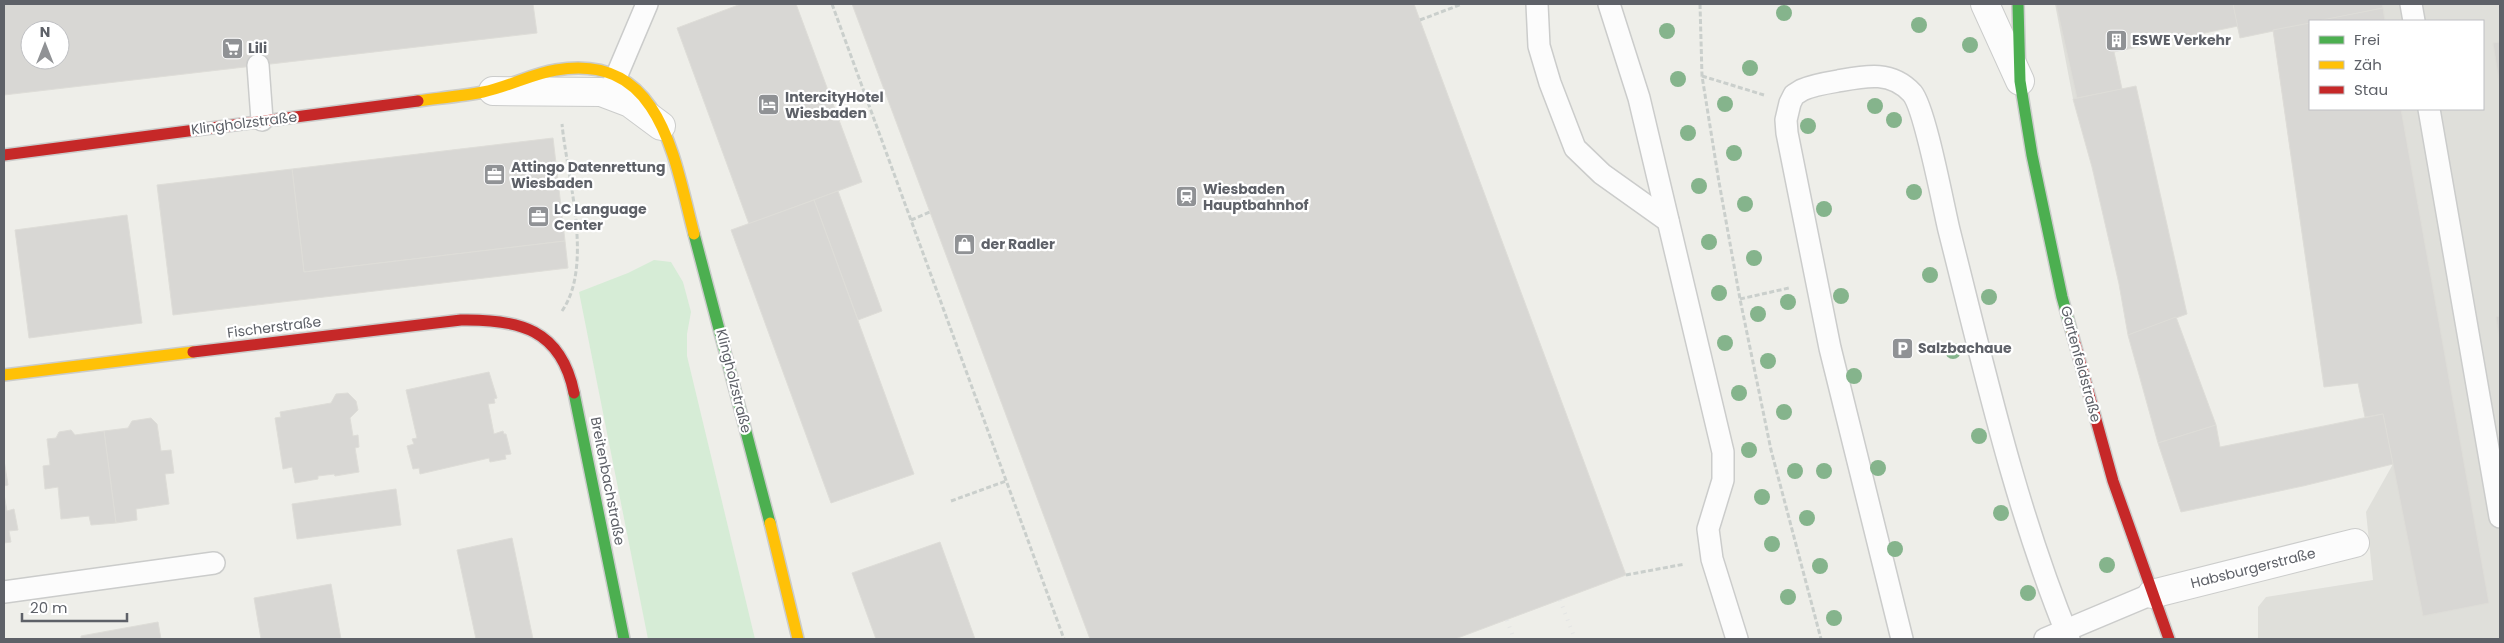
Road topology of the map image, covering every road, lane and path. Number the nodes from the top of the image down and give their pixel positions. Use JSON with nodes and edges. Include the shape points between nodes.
{"nodes":[{"id":1,"x":647,"y":4,"type":"edge"},
{"id":2,"x":832,"y":4,"type":"edge"},
{"id":3,"x":1462,"y":4,"type":"edge"},
{"id":4,"x":1537,"y":4,"type":"edge"},
{"id":5,"x":1609,"y":4,"type":"edge"},
{"id":6,"x":1700,"y":4,"type":"edge"},
{"id":7,"x":1985,"y":4,"type":"edge"},
{"id":8,"x":2018,"y":4,"type":"edge"},
{"id":9,"x":2411,"y":4,"type":"edge"},
{"id":10,"x":1420,"y":20,"type":"dead end"},
{"id":11,"x":2414,"y":20,"type":"edge"},
{"id":12,"x":258,"y":65,"type":"dead end"},
{"id":13,"x":1702,"y":76,"type":"junction"},
{"id":14,"x":2020,"y":81,"type":"junction"},
{"id":15,"x":613,"y":84,"type":"junction"},
{"id":16,"x":484,"y":92,"type":"joint"},
{"id":17,"x":1790,"y":103,"type":"junction"},
{"id":18,"x":2429,"y":110,"type":"edge"},
{"id":19,"x":262,"y":120,"type":"junction"},
{"id":20,"x":562,"y":122,"type":"dead end"},
{"id":21,"x":661,"y":126,"type":"joint"},
{"id":22,"x":4,"y":155,"type":"edge"},
{"id":23,"x":930,"y":212,"type":"dead end"},
{"id":24,"x":911,"y":220,"type":"junction"},
{"id":25,"x":1668,"y":221,"type":"junction"},
{"id":26,"x":1818,"y":282,"type":"junction"},
{"id":27,"x":1740,"y":299,"type":"junction"},
{"id":28,"x":545,"y":336,"type":"junction"},
{"id":29,"x":4,"y":375,"type":"edge"},
{"id":30,"x":1006,"y":481,"type":"junction"},
{"id":31,"x":951,"y":501,"type":"dead end"},
{"id":32,"x":2500,"y":517,"type":"edge"},
{"id":33,"x":2355,"y":543,"type":"dead end"},
{"id":34,"x":1712,"y":559,"type":"junction"},
{"id":35,"x":214,"y":563,"type":"dead end"},
{"id":36,"x":1626,"y":575,"type":"dead end"},
{"id":37,"x":4,"y":592,"type":"edge"},
{"id":38,"x":2152,"y":594,"type":"junction"},
{"id":39,"x":2067,"y":635,"type":"edge"},
{"id":40,"x":624,"y":639,"type":"edge"},
{"id":41,"x":798,"y":639,"type":"edge"},
{"id":42,"x":1064,"y":639,"type":"edge"},
{"id":43,"x":1738,"y":639,"type":"edge"},
{"id":44,"x":1821,"y":639,"type":"edge"},
{"id":45,"x":1902,"y":639,"type":"edge"},
{"id":46,"x":2045,"y":639,"type":"edge"},
{"id":47,"x":2169,"y":639,"type":"edge"}],
"edges":[{"from":1,"to":15,"type":"lane"},
{"from":2,"to":24,"type":"path"},
{"from":3,"to":10,"type":"path"},
{"from":4,"to":25,"type":"lane","via":[[1539,46],[1575,148],[1602,174]]},
{"from":5,"to":25,"type":"lane","via":[[1639,98]]},
{"from":6,"to":13,"type":"path"},
{"from":7,"to":14,"type":"street","name":"Gartenfeldstraße"},
{"from":8,"to":14,"type":"street","name":"Gartenfeldstraße"},
{"from":9,"to":11,"type":"lane"},
{"from":12,"to":19,"type":"lane"},
{"from":13,"to":17,"type":"path"},
{"from":13,"to":27,"type":"path"},
{"from":14,"to":38,"type":"street","name":"Gartenfeldstraße","via":[[2062,297],[2113,481]]},
{"from":15,"to":16,"type":"street","name":"Klingholzstraße","via":[[582,90]]},
{"from":15,"to":21,"type":"street","name":"Klingholzstraße","via":[[630,103]]},
{"from":16,"to":19,"type":"street","name":"Klingholzstraße"},
{"from":17,"to":26,"type":"lane","via":[[1787,133]]},
{"from":17,"to":39,"type":"lane","via":[[1794,95],[1811,86],[1872,75],[1898,82],[1920,103],[2012,473]]},
{"from":18,"to":32,"type":"lane"},
{"from":19,"to":22,"type":"street","name":"Klingholzstraße"},
{"from":20,"to":28,"type":"path","via":[[575,215],[578,268],[568,302]]},
{"from":21,"to":41,"type":"street","name":"Klingholzstraße","via":[[720,321]]},
{"from":23,"to":24,"type":"path"},
{"from":24,"to":30,"type":"path"},
{"from":25,"to":34,"type":"lane","via":[[1723,452],[1723,480],[1708,529]]},
{"from":26,"to":27,"type":"path"},
{"from":26,"to":45,"type":"lane","via":[[1849,431]]},
{"from":27,"to":44,"type":"path","via":[[1771,450]]},
{"from":28,"to":29,"type":"street","name":"Fischerstraße","via":[[531,327],[503,320],[461,320]]},
{"from":28,"to":40,"type":"street","name":"Breitenbachstraße","via":[[562,356],[576,393]]},
{"from":30,"to":31,"type":"path"},
{"from":30,"to":42,"type":"path"},
{"from":33,"to":38,"type":"street","name":"Habsburgerstraße"},
{"from":34,"to":36,"type":"path"},
{"from":34,"to":43,"type":"lane"},
{"from":35,"to":37,"type":"lane"},
{"from":38,"to":39,"type":"lane"},
{"from":38,"to":47,"type":"street","name":"Gartenfeldstraße"},
{"from":39,"to":46,"type":"lane"}]}
